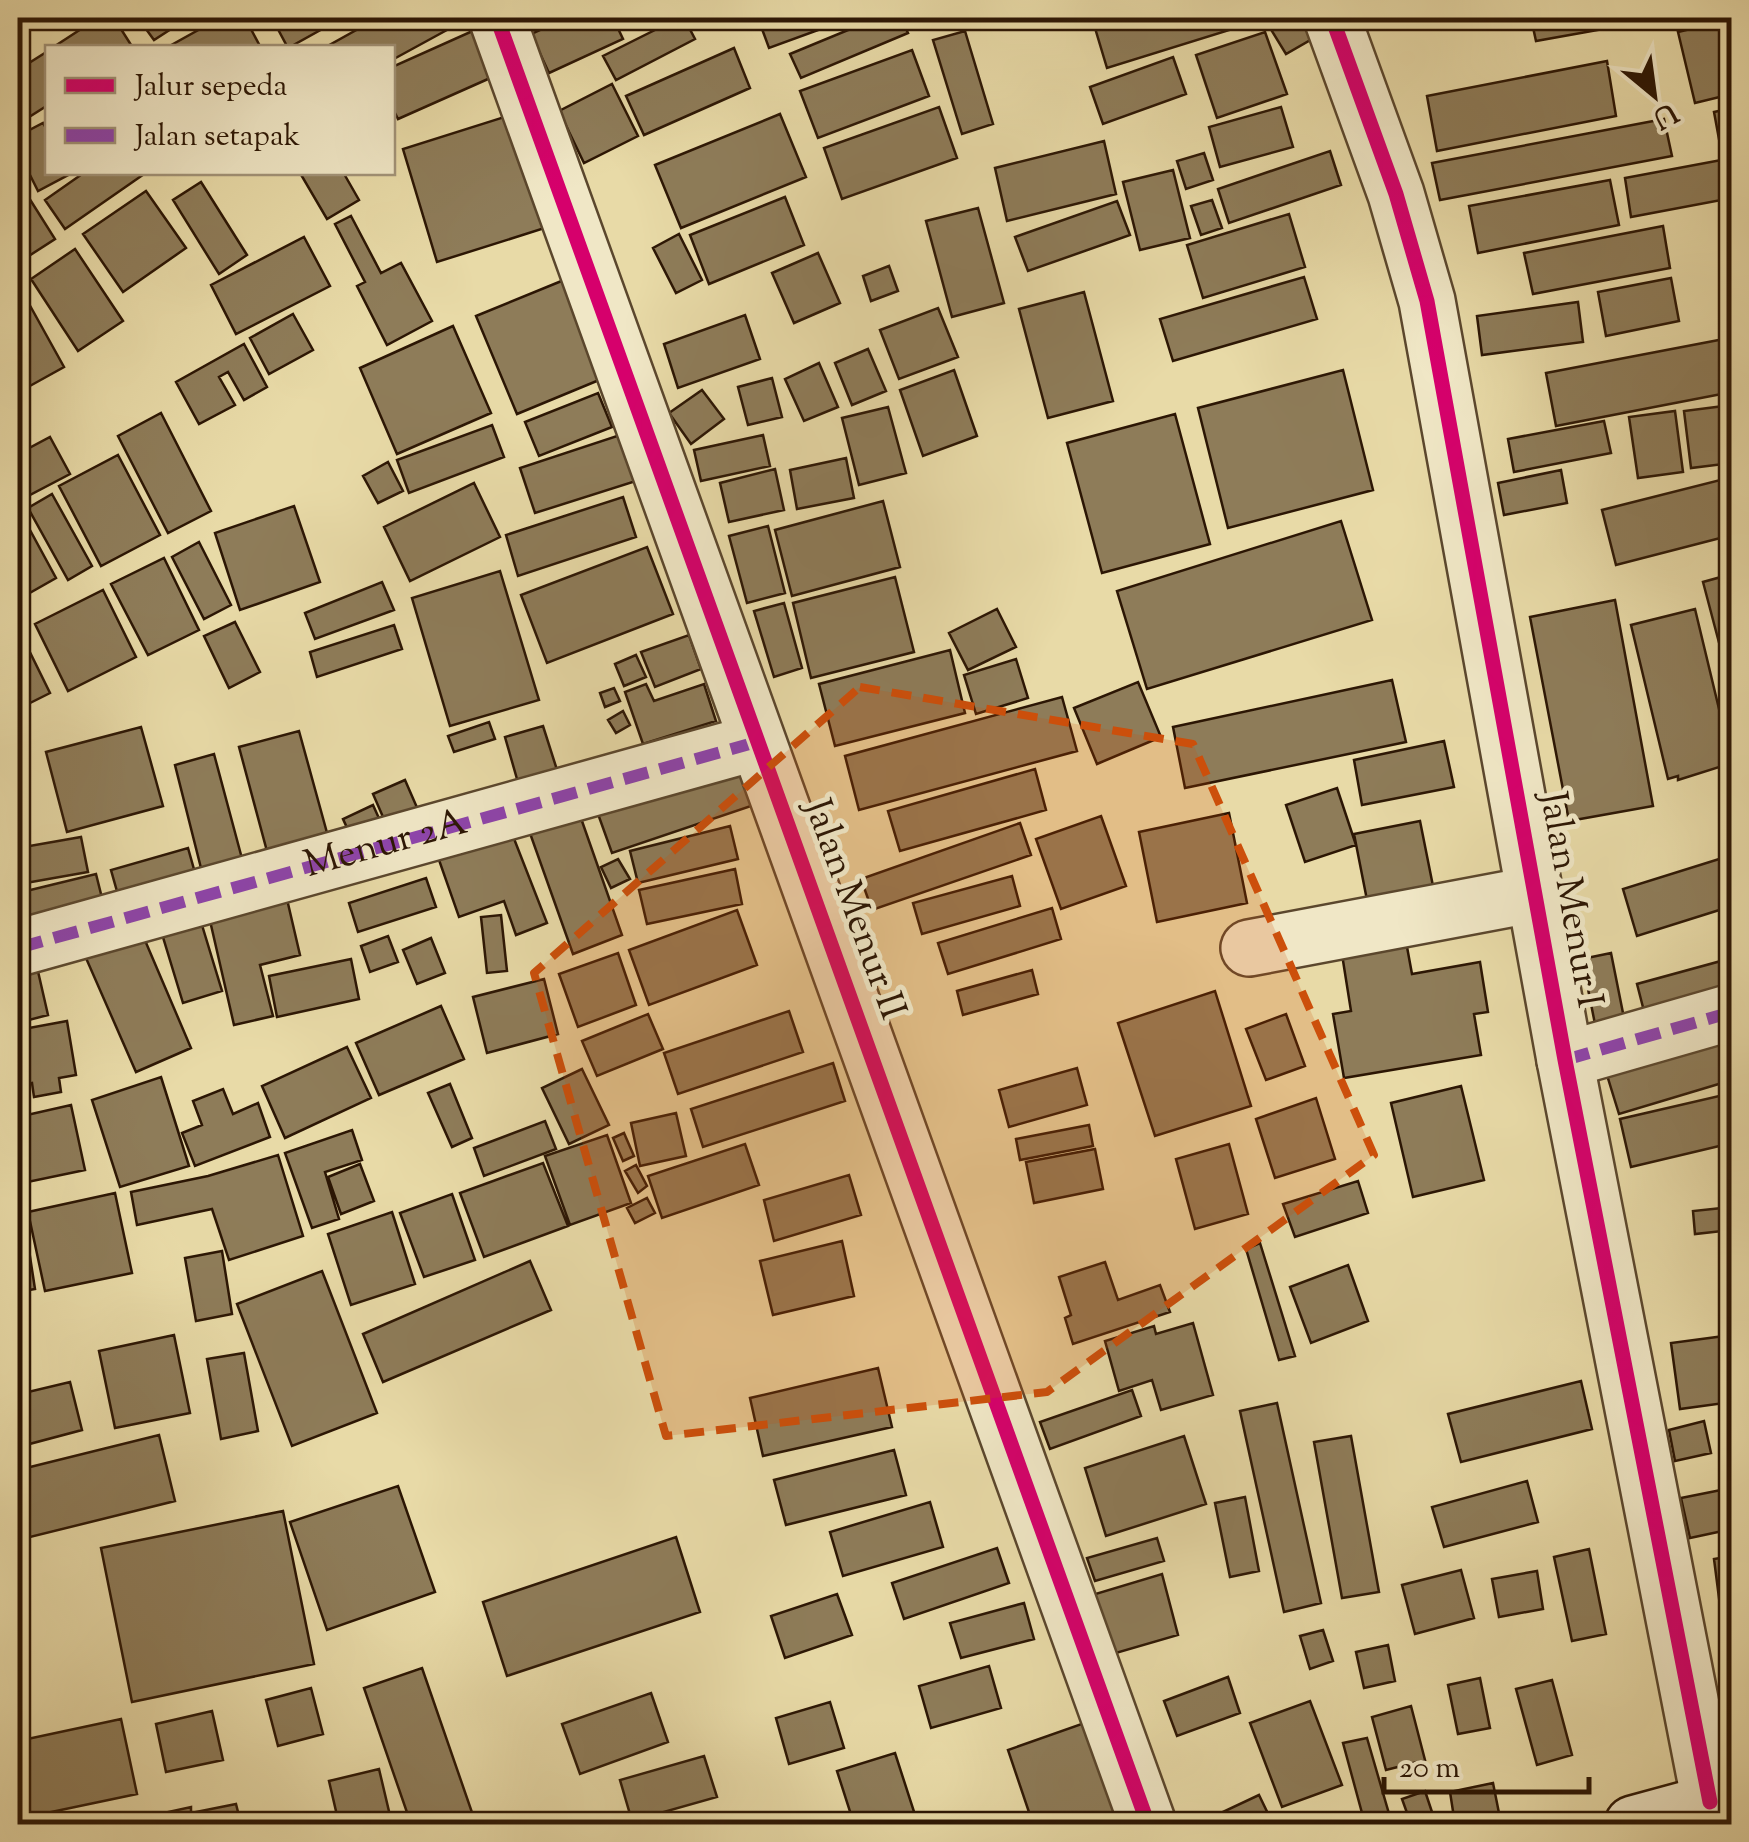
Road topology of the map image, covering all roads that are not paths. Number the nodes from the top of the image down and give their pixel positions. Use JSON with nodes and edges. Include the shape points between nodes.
{"nodes":[{"id":1,"x":497,"y":18,"type":"edge"},
{"id":2,"x":1332,"y":18,"type":"edge"},
{"id":3,"x":757,"y":742,"type":"junction"},
{"id":4,"x":1535,"y":894,"type":"junction"},
{"id":5,"x":18,"y":948,"type":"edge"},
{"id":6,"x":1249,"y":948,"type":"dead end"},
{"id":7,"x":1732,"y":1012,"type":"edge"},
{"id":8,"x":1565,"y":1060,"type":"junction"},
{"id":9,"x":1721,"y":1799,"type":"edge"},
{"id":10,"x":1148,"y":1824,"type":"edge"},
{"id":11,"x":1633,"y":1824,"type":"edge"}],
"edges":[{"from":1,"to":3,"type":"street","name":"Jalan Menur II"},
{"from":2,"to":4,"type":"street","name":"Jalan Menur I","via":[[1427,300]]},
{"from":3,"to":5,"type":"street","name":"Menur 2A"},
{"from":3,"to":10,"type":"street","name":"Jalan Menur II"},
{"from":4,"to":6,"type":"street"},
{"from":4,"to":8,"type":"street","name":"Jalan Menur I"},
{"from":7,"to":8,"type":"street"},
{"from":8,"to":9,"type":"street","name":"Jalan Menur I"},
{"from":9,"to":11,"type":"street"}]}
